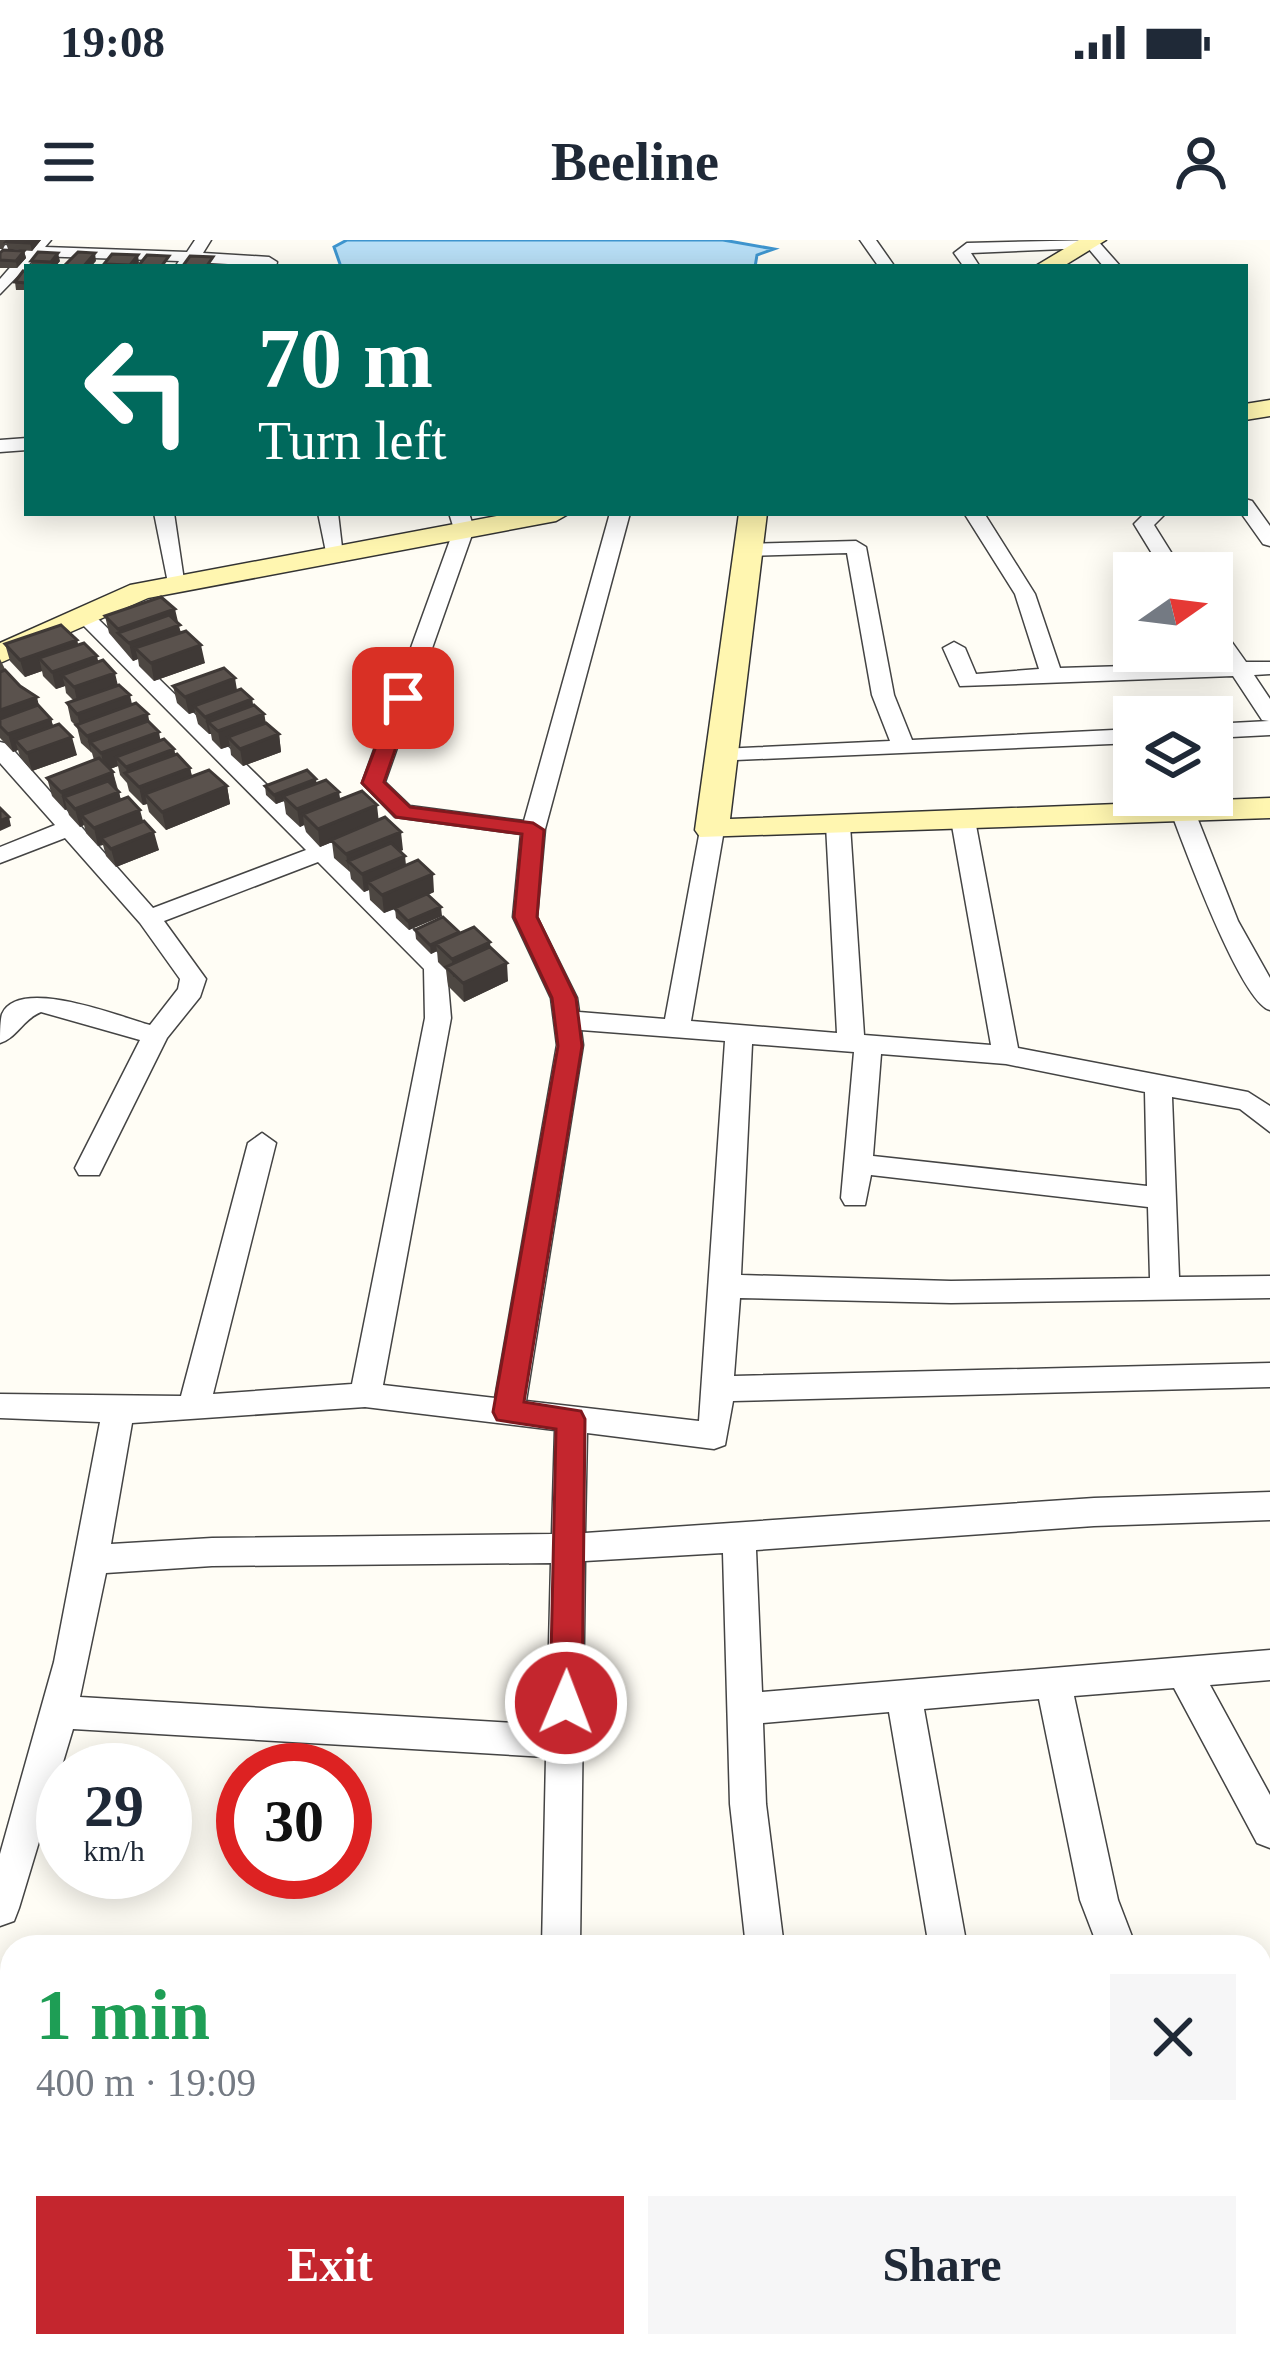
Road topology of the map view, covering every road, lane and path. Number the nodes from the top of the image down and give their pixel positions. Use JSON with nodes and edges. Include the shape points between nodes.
{"nodes":[{"id":1,"x":203,"y":240,"type":"edge"},
{"id":2,"x":1089,"y":242,"type":"edge"},
{"id":3,"x":39,"y":246,"type":"edge"},
{"id":4,"x":0,"y":250,"type":"edge"},
{"id":5,"x":107,"y":254,"type":"edge"},
{"id":6,"x":271,"y":260,"type":"edge"},
{"id":7,"x":188,"y":262,"type":"edge"},
{"id":8,"x":970,"y":264,"type":"edge"},
{"id":9,"x":1050,"y":264,"type":"edge"},
{"id":10,"x":1110,"y":264,"type":"edge"},
{"id":11,"x":0,"y":289,"type":"edge"},
{"id":12,"x":1248,"y":509,"type":"edge"},
{"id":13,"x":165,"y":516,"type":"edge"},
{"id":14,"x":329,"y":516,"type":"edge"},
{"id":15,"x":520,"y":516,"type":"edge"},
{"id":16,"x":619,"y":516,"type":"edge"},
{"id":17,"x":753,"y":516,"type":"edge"},
{"id":18,"x":976,"y":516,"type":"edge"},
{"id":19,"x":1153,"y":516,"type":"edge"},
{"id":20,"x":461,"y":521,"type":"edge"},
{"id":21,"x":1270,"y":540,"type":"edge"},
{"id":22,"x":748,"y":550,"type":"junction"},
{"id":23,"x":336,"y":552,"type":"junction"},
{"id":24,"x":1160,"y":552,"type":"edge"},
{"id":25,"x":178,"y":583,"type":"junction"},
{"id":26,"x":84,"y":616,"type":"junction"},
{"id":27,"x":954,"y":648,"type":"dead end"},
{"id":28,"x":0,"y":654,"type":"edge"},
{"id":29,"x":1233,"y":658,"type":"edge"},
{"id":30,"x":1270,"y":668,"type":"edge"},
{"id":31,"x":1241,"y":670,"type":"junction"},
{"id":32,"x":1051,"y":674,"type":"junction"},
{"id":33,"x":1270,"y":715,"type":"edge"},
{"id":34,"x":1270,"y":728,"type":"edge"},
{"id":35,"x":1233,"y":730,"type":"edge"},
{"id":36,"x":1113,"y":737,"type":"edge"},
{"id":37,"x":903,"y":747,"type":"junction"},
{"id":38,"x":0,"y":749,"type":"edge"},
{"id":39,"x":721,"y":756,"type":"junction"},
{"id":40,"x":1270,"y":808,"type":"edge"},
{"id":41,"x":1233,"y":810,"type":"edge"},
{"id":42,"x":403,"y":812,"type":"junction"},
{"id":43,"x":1113,"y":815,"type":"edge"},
{"id":44,"x":1185,"y":816,"type":"edge"},
{"id":45,"x":963,"y":820,"type":"junction"},
{"id":46,"x":838,"y":825,"type":"junction"},
{"id":47,"x":70,"y":827,"type":"junction"},
{"id":48,"x":533,"y":830,"type":"junction"},
{"id":49,"x":712,"y":830,"type":"junction"},
{"id":50,"x":320,"y":854,"type":"junction"},
{"id":51,"x":0,"y":856,"type":"edge"},
{"id":52,"x":149,"y":917,"type":"junction"},
{"id":53,"x":1270,"y":1000,"type":"edge"},
{"id":54,"x":567,"y":1020,"type":"junction"},
{"id":55,"x":676,"y":1029,"type":"junction"},
{"id":56,"x":0,"y":1034,"type":"edge"},
{"id":57,"x":739,"y":1034,"type":"junction"},
{"id":58,"x":156,"y":1035,"type":"junction"},
{"id":59,"x":859,"y":1044,"type":"junction"},
{"id":60,"x":1006,"y":1055,"type":"junction"},
{"id":61,"x":1158,"y":1084,"type":"junction"},
{"id":62,"x":1270,"y":1122,"type":"edge"},
{"id":63,"x":262,"y":1143,"type":"dead end"},
{"id":64,"x":858,"y":1165,"type":"junction"},
{"id":65,"x":89,"y":1168,"type":"dead end"},
{"id":66,"x":855,"y":1198,"type":"dead end"},
{"id":67,"x":1162,"y":1198,"type":"junction"},
{"id":68,"x":725,"y":1286,"type":"junction"},
{"id":69,"x":1270,"y":1287,"type":"edge"},
{"id":70,"x":1166,"y":1289,"type":"junction"},
{"id":71,"x":1270,"y":1376,"type":"edge"},
{"id":72,"x":718,"y":1389,"type":"junction"},
{"id":73,"x":365,"y":1395,"type":"junction"},
{"id":74,"x":0,"y":1406,"type":"edge"},
{"id":75,"x":194,"y":1408,"type":"junction"},
{"id":76,"x":118,"y":1410,"type":"junction"},
{"id":77,"x":508,"y":1412,"type":"junction"},
{"id":78,"x":571,"y":1419,"type":"junction"},
{"id":79,"x":1270,"y":1506,"type":"edge"},
{"id":80,"x":739,"y":1536,"type":"junction"},
{"id":81,"x":568,"y":1548,"type":"junction"},
{"id":82,"x":93,"y":1560,"type":"junction"},
{"id":83,"x":1270,"y":1665,"type":"edge"},
{"id":84,"x":1184,"y":1672,"type":"junction"},
{"id":85,"x":1053,"y":1682,"type":"junction"},
{"id":86,"x":904,"y":1695,"type":"junction"},
{"id":87,"x":745,"y":1709,"type":"junction"},
{"id":88,"x":58,"y":1712,"type":"junction"},
{"id":89,"x":565,"y":1742,"type":"junction"},
{"id":90,"x":1270,"y":1831,"type":"edge"},
{"id":91,"x":0,"y":1908,"type":"edge"},
{"id":92,"x":561,"y":1935,"type":"edge"},
{"id":93,"x":763,"y":1935,"type":"edge"},
{"id":94,"x":946,"y":1935,"type":"edge"},
{"id":95,"x":1112,"y":1935,"type":"edge"}],
"edges":[{"from":1,"to":7,"type":"street"},
{"from":2,"to":8,"type":"street","via":[[968,248],[962,253]]},
{"from":2,"to":9,"type":"street"},
{"from":2,"to":10,"type":"street"},
{"from":3,"to":4,"type":"street"},
{"from":3,"to":5,"type":"street"},
{"from":3,"to":11,"type":"street"},
{"from":5,"to":7,"type":"street"},
{"from":6,"to":7,"type":"street"},
{"from":12,"to":21,"type":"street"},
{"from":13,"to":25,"type":"street"},
{"from":14,"to":23,"type":"street"},
{"from":15,"to":20,"type":"street"},
{"from":16,"to":48,"type":"street"},
{"from":17,"to":22,"type":"street"},
{"from":18,"to":32,"type":"street","via":[[1025,594]]},
{"from":19,"to":24,"type":"street","via":[[1144,524]]},
{"from":20,"to":23,"type":"street"},
{"from":20,"to":42,"type":"street","via":[[373,783]]},
{"from":22,"to":37,"type":"street","via":[[856,547],[883,695]]},
{"from":22,"to":39,"type":"street"},
{"from":23,"to":25,"type":"street"},
{"from":25,"to":26,"type":"street"},
{"from":26,"to":28,"type":"street"},
{"from":26,"to":50,"type":"street"},
{"from":27,"to":32,"type":"street","via":[[968,682]]},
{"from":29,"to":31,"type":"street"},
{"from":30,"to":31,"type":"street"},
{"from":31,"to":32,"type":"street"},
{"from":31,"to":33,"type":"street"},
{"from":34,"to":35,"type":"street"},
{"from":36,"to":37,"type":"street"},
{"from":37,"to":39,"type":"street"},
{"from":38,"to":47,"type":"street"},
{"from":39,"to":49,"type":"street"},
{"from":40,"to":41,"type":"street"},
{"from":42,"to":48,"type":"street"},
{"from":42,"to":50,"type":"street"},
{"from":43,"to":45,"type":"street"},
{"from":44,"to":53,"type":"street","via":[[1226,921]]},
{"from":45,"to":46,"type":"street"},
{"from":45,"to":60,"type":"street"},
{"from":46,"to":49,"type":"street"},
{"from":46,"to":59,"type":"street"},
{"from":47,"to":51,"type":"street"},
{"from":47,"to":52,"type":"street"},
{"from":48,"to":54,"type":"street","via":[[525,917]]},
{"from":49,"to":55,"type":"street"},
{"from":50,"to":52,"type":"street"},
{"from":50,"to":73,"type":"street","via":[[437,967],[438,1018]]},
{"from":52,"to":58,"type":"street","via":[[193,979]]},
{"from":54,"to":55,"type":"street"},
{"from":54,"to":77,"type":"street","via":[[570,1046]]},
{"from":55,"to":57,"type":"street"},
{"from":56,"to":58,"type":"street","via":[[17,1012],[40,1004]]},
{"from":57,"to":59,"type":"street"},
{"from":57,"to":68,"type":"street"},
{"from":58,"to":65,"type":"street"},
{"from":59,"to":60,"type":"street"},
{"from":59,"to":64,"type":"street"},
{"from":60,"to":61,"type":"street"},
{"from":61,"to":62,"type":"street","via":[[1249,1101]]},
{"from":61,"to":67,"type":"street"},
{"from":63,"to":75,"type":"street"},
{"from":64,"to":66,"type":"street"},
{"from":64,"to":67,"type":"street"},
{"from":67,"to":70,"type":"street"},
{"from":68,"to":70,"type":"street"},
{"from":68,"to":72,"type":"street"},
{"from":69,"to":70,"type":"street"},
{"from":71,"to":72,"type":"street"},
{"from":72,"to":78,"type":"street","via":[[714,1436]]},
{"from":73,"to":75,"type":"street"},
{"from":73,"to":77,"type":"street"},
{"from":74,"to":76,"type":"street"},
{"from":75,"to":76,"type":"street"},
{"from":76,"to":82,"type":"street"},
{"from":77,"to":78,"type":"street"},
{"from":78,"to":81,"type":"street"},
{"from":79,"to":80,"type":"street","via":[[1130,1507]]},
{"from":80,"to":81,"type":"street"},
{"from":80,"to":87,"type":"street"},
{"from":81,"to":82,"type":"street","via":[[190,1550]]},
{"from":81,"to":89,"type":"street"},
{"from":82,"to":88,"type":"street"},
{"from":83,"to":84,"type":"street"},
{"from":84,"to":85,"type":"street"},
{"from":84,"to":90,"type":"street"},
{"from":85,"to":86,"type":"street"},
{"from":85,"to":95,"type":"street"},
{"from":86,"to":87,"type":"street"},
{"from":86,"to":94,"type":"street"},
{"from":87,"to":93,"type":"street"},
{"from":88,"to":89,"type":"street"},
{"from":88,"to":91,"type":"street"},
{"from":89,"to":92,"type":"street"}]}
